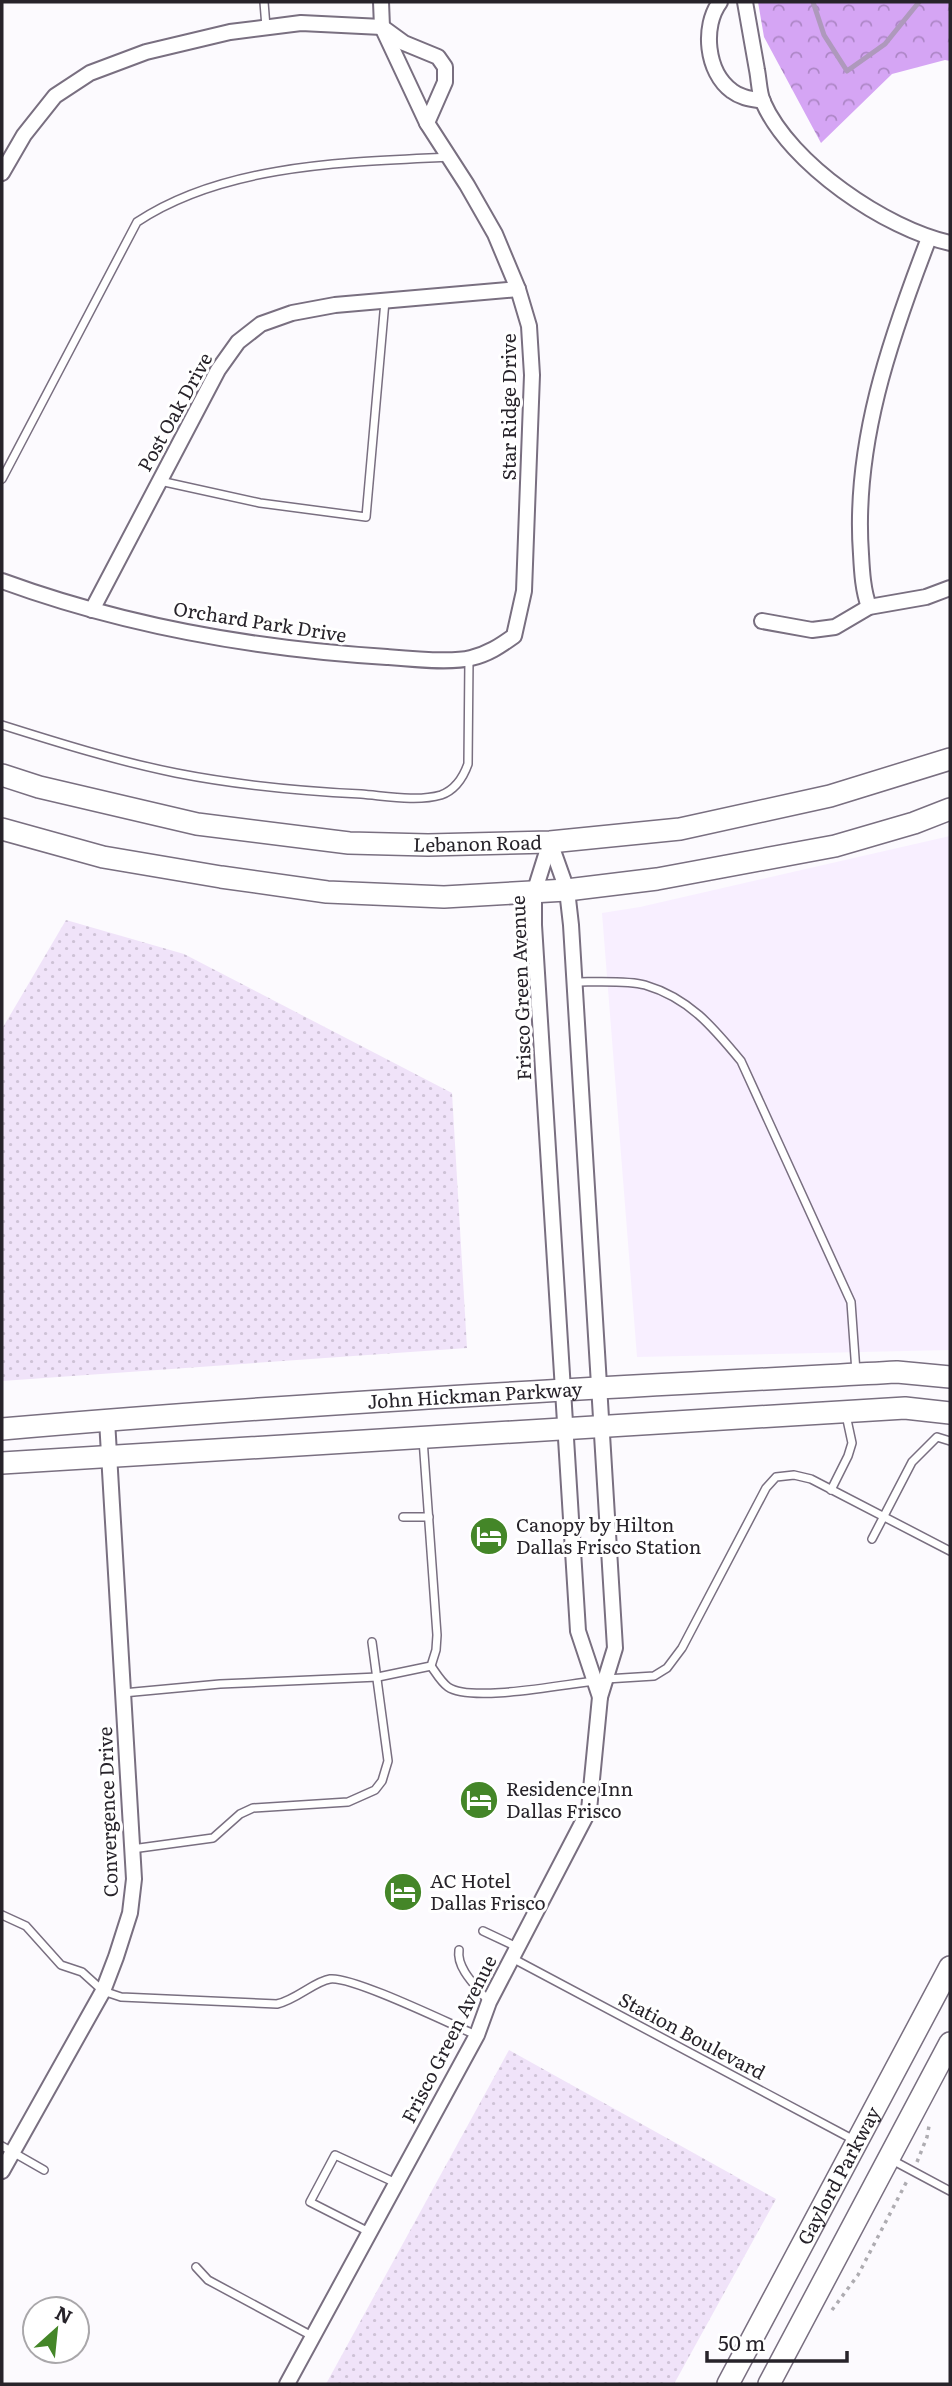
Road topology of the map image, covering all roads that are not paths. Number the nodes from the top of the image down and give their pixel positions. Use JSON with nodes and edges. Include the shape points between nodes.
{"nodes":[{"id":1,"x":264,"y":2,"type":"edge"},
{"id":2,"x":381,"y":2,"type":"edge"},
{"id":3,"x":720,"y":2,"type":"edge"},
{"id":4,"x":745,"y":2,"type":"edge"},
{"id":5,"x":266,"y":27,"type":"junction"},
{"id":6,"x":382,"y":27,"type":"junction"},
{"id":7,"x":763,"y":101,"type":"junction"},
{"id":8,"x":427,"y":123,"type":"junction"},
{"id":9,"x":450,"y":157,"type":"junction"},
{"id":10,"x":2,"y":173,"type":"edge"},
{"id":11,"x":929,"y":239,"type":"junction"},
{"id":12,"x":950,"y":243,"type":"edge"},
{"id":13,"x":518,"y":289,"type":"junction"},
{"id":14,"x":385,"y":301,"type":"junction"},
{"id":15,"x":2,"y":479,"type":"edge"},
{"id":16,"x":159,"y":481,"type":"junction"},
{"id":17,"x":2,"y":581,"type":"edge"},
{"id":18,"x":950,"y":588,"type":"edge"},
{"id":19,"x":869,"y":607,"type":"junction"},
{"id":20,"x":92,"y":610,"type":"junction"},
{"id":21,"x":762,"y":621,"type":"dead end"},
{"id":22,"x":514,"y":636,"type":"joint"},
{"id":23,"x":469,"y":659,"type":"junction"},
{"id":24,"x":2,"y":725,"type":"edge"},
{"id":25,"x":950,"y":759,"type":"edge"},
{"id":26,"x":2,"y":775,"type":"edge"},
{"id":27,"x":950,"y":809,"type":"edge"},
{"id":28,"x":2,"y":829,"type":"edge"},
{"id":29,"x":550,"y":842,"type":"junction"},
{"id":30,"x":567,"y":891,"type":"junction"},
{"id":31,"x":534,"y":892,"type":"junction"},
{"id":32,"x":574,"y":982,"type":"junction"},
{"id":33,"x":856,"y":1375,"type":"junction"},
{"id":34,"x":950,"y":1377,"type":"edge"},
{"id":35,"x":599,"y":1388,"type":"junction"},
{"id":36,"x":563,"y":1390,"type":"junction"},
{"id":37,"x":846,"y":1412,"type":"junction"},
{"id":38,"x":950,"y":1413,"type":"edge"},
{"id":39,"x":107,"y":1420,"type":"junction"},
{"id":40,"x":601,"y":1426,"type":"junction"},
{"id":41,"x":565,"y":1428,"type":"junction"},
{"id":42,"x":2,"y":1429,"type":"edge"},
{"id":43,"x":423,"y":1437,"type":"junction"},
{"id":44,"x":950,"y":1441,"type":"edge"},
{"id":45,"x":109,"y":1456,"type":"junction"},
{"id":46,"x":2,"y":1463,"type":"edge"},
{"id":47,"x":831,"y":1490,"type":"junction"},
{"id":48,"x":883,"y":1516,"type":"junction"},
{"id":49,"x":403,"y":1517,"type":"dead end"},
{"id":50,"x":429,"y":1517,"type":"junction"},
{"id":51,"x":872,"y":1539,"type":"dead end"},
{"id":52,"x":950,"y":1551,"type":"edge"},
{"id":53,"x":372,"y":1642,"type":"dead end"},
{"id":54,"x":430,"y":1666,"type":"junction"},
{"id":55,"x":376,"y":1677,"type":"junction"},
{"id":56,"x":600,"y":1680,"type":"junction"},
{"id":57,"x":123,"y":1693,"type":"junction"},
{"id":58,"x":132,"y":1849,"type":"junction"},
{"id":59,"x":2,"y":1915,"type":"edge"},
{"id":60,"x":483,"y":1931,"type":"dead end"},
{"id":61,"x":459,"y":1950,"type":"dead end"},
{"id":62,"x":515,"y":1953,"type":"junction"},
{"id":63,"x":950,"y":1966,"type":"edge"},
{"id":64,"x":103,"y":1991,"type":"junction"},
{"id":65,"x":489,"y":2002,"type":"junction"},
{"id":66,"x":477,"y":2035,"type":"junction"},
{"id":67,"x":950,"y":2043,"type":"edge"},
{"id":68,"x":857,"y":2142,"type":"junction"},
{"id":69,"x":7,"y":2149,"type":"edge"},
{"id":70,"x":889,"y":2158,"type":"junction"},
{"id":71,"x":44,"y":2169,"type":"dead end"},
{"id":72,"x":2,"y":2171,"type":"edge"},
{"id":73,"x":396,"y":2183,"type":"junction"},
{"id":74,"x":950,"y":2191,"type":"edge"},
{"id":75,"x":369,"y":2232,"type":"junction"},
{"id":76,"x":196,"y":2267,"type":"dead end"},
{"id":77,"x":312,"y":2336,"type":"junction"},
{"id":78,"x":287,"y":2384,"type":"edge"},
{"id":79,"x":728,"y":2384,"type":"edge"},
{"id":80,"x":769,"y":2384,"type":"edge"}],
"edges":[{"from":1,"to":5,"type":"lane"},
{"from":2,"to":6,"type":"street","name":"Star Ridge Drive"},
{"from":3,"to":7,"type":"street","via":[[709,30],[718,75],[740,96]]},
{"from":4,"to":7,"type":"street"},
{"from":5,"to":6,"type":"street","via":[[301,23]]},
{"from":5,"to":10,"type":"street","via":[[146,52],[90,73],[55,96]]},
{"from":6,"to":8,"type":"street","name":"Star Ridge Drive"},
{"from":6,"to":8,"type":"street","via":[[443,61],[445,82]]},
{"from":7,"to":11,"type":"street","via":[[787,140],[835,186]]},
{"from":8,"to":9,"type":"street","name":"Star Ridge Drive"},
{"from":9,"to":13,"type":"street","name":"Star Ridge Drive","via":[[495,234]]},
{"from":9,"to":15,"type":"lane","via":[[322,166],[247,177],[161,206],[137,222]]},
{"from":11,"to":12,"type":"street"},
{"from":11,"to":19,"type":"street","via":[[900,313],[866,453],[859,525]]},
{"from":13,"to":14,"type":"street","name":"Post Oak Drive"},
{"from":13,"to":22,"type":"street","name":"Star Ridge Drive","via":[[529,326],[532,375],[524,591]]},
{"from":14,"to":16,"type":"street","name":"Post Oak Drive","via":[[292,313],[261,324],[238,342],[218,370]]},
{"from":14,"to":16,"type":"lane","via":[[366,517],[260,503]]},
{"from":16,"to":20,"type":"street","name":"Post Oak Drive"},
{"from":17,"to":20,"type":"street","name":"Orchard Park Drive"},
{"from":18,"to":19,"type":"street"},
{"from":19,"to":21,"type":"street","via":[[835,627],[812,630]]},
{"from":20,"to":23,"type":"street","name":"Orchard Park Drive","via":[[275,647],[360,656]]},
{"from":22,"to":23,"type":"street","name":"Orchard Park Drive"},
{"from":23,"to":24,"type":"lane","via":[[468,765],[451,790],[433,797],[314,792],[177,773]]},
{"from":25,"to":29,"type":"street","name":"Lebanon Road","via":[[830,796],[680,830]]},
{"from":26,"to":29,"type":"street","name":"Lebanon Road","via":[[137,811],[276,835],[349,843]]},
{"from":27,"to":30,"type":"street","via":[[835,846]]},
{"from":28,"to":31,"type":"street","via":[[103,857],[327,892],[444,897]]},
{"from":29,"to":30,"type":"street"},
{"from":29,"to":31,"type":"street","name":"Frisco Green Avenue"},
{"from":30,"to":31,"type":"street"},
{"from":30,"to":32,"type":"street"},
{"from":31,"to":36,"type":"street","name":"Frisco Green Avenue"},
{"from":32,"to":33,"type":"lane","via":[[643,984],[685,1002],[741,1061],[851,1301]]},
{"from":32,"to":35,"type":"street"},
{"from":33,"to":34,"type":"street","name":"John Hickman Parkway"},
{"from":33,"to":35,"type":"street","name":"John Hickman Parkway"},
{"from":35,"to":36,"type":"street","name":"John Hickman Parkway"},
{"from":35,"to":40,"type":"street"},
{"from":36,"to":39,"type":"street","name":"John Hickman Parkway"},
{"from":36,"to":41,"type":"street","name":"Frisco Green Avenue"},
{"from":37,"to":38,"type":"street","name":"John Hickman Parkway","via":[[905,1408]]},
{"from":37,"to":40,"type":"street","name":"John Hickman Parkway"},
{"from":37,"to":47,"type":"lane","via":[[852,1443]]},
{"from":39,"to":42,"type":"street","name":"John Hickman Parkway"},
{"from":39,"to":45,"type":"street","name":"Convergence Drive"},
{"from":40,"to":41,"type":"street","name":"John Hickman Parkway"},
{"from":40,"to":56,"type":"street","via":[[615,1648]]},
{"from":41,"to":43,"type":"street","name":"John Hickman Parkway"},
{"from":41,"to":56,"type":"street","name":"Frisco Green Avenue","via":[[578,1631]]},
{"from":43,"to":45,"type":"street","name":"John Hickman Parkway"},
{"from":43,"to":50,"type":"lane"},
{"from":44,"to":48,"type":"lane","via":[[937,1437],[912,1462]]},
{"from":45,"to":46,"type":"street","name":"John Hickman Parkway"},
{"from":45,"to":57,"type":"street","name":"Convergence Drive"},
{"from":47,"to":48,"type":"lane"},
{"from":47,"to":56,"type":"lane","via":[[811,1479],[776,1477],[667,1668],[654,1676]]},
{"from":48,"to":51,"type":"lane"},
{"from":48,"to":52,"type":"lane"},
{"from":49,"to":50,"type":"lane"},
{"from":50,"to":54,"type":"lane","via":[[437,1635]]},
{"from":53,"to":55,"type":"lane"},
{"from":54,"to":55,"type":"lane"},
{"from":54,"to":56,"type":"lane","via":[[460,1693]]},
{"from":55,"to":57,"type":"lane"},
{"from":55,"to":58,"type":"lane","via":[[388,1761],[375,1790],[348,1801],[253,1808],[213,1838]]},
{"from":56,"to":62,"type":"street","name":"Frisco Green Avenue","via":[[589,1810]]},
{"from":57,"to":58,"type":"street","name":"Convergence Drive"},
{"from":58,"to":64,"type":"street","name":"Convergence Drive","via":[[130,1913]]},
{"from":59,"to":64,"type":"lane","via":[[26,1926],[61,1965],[82,1972]]},
{"from":60,"to":62,"type":"lane","name":"Station Boulevard"},
{"from":61,"to":65,"type":"lane","via":[[465,1971]]},
{"from":62,"to":65,"type":"street","name":"Frisco Green Avenue"},
{"from":62,"to":68,"type":"lane","name":"Station Boulevard"},
{"from":63,"to":68,"type":"street","name":"Gaylord Parkway"},
{"from":64,"to":66,"type":"lane","via":[[143,1999],[277,2004],[332,1978]]},
{"from":64,"to":69,"type":"street","name":"Convergence Drive"},
{"from":65,"to":66,"type":"street","name":"Frisco Green Avenue"},
{"from":66,"to":73,"type":"street","name":"Frisco Green Avenue"},
{"from":67,"to":70,"type":"street","name":"Gaylord Parkway"},
{"from":68,"to":70,"type":"street"},
{"from":68,"to":79,"type":"street","name":"Gaylord Parkway"},
{"from":69,"to":71,"type":"lane"},
{"from":69,"to":72,"type":"street","name":"Convergence Drive"},
{"from":70,"to":74,"type":"lane"},
{"from":70,"to":80,"type":"street","name":"Gaylord Parkway"},
{"from":73,"to":75,"type":"street","name":"Frisco Green Avenue"},
{"from":73,"to":75,"type":"lane","via":[[335,2155],[310,2202]]},
{"from":75,"to":77,"type":"street","name":"Frisco Green Avenue"},
{"from":76,"to":77,"type":"lane","via":[[208,2280]]},
{"from":77,"to":78,"type":"street","name":"Frisco Green Avenue"}]}
